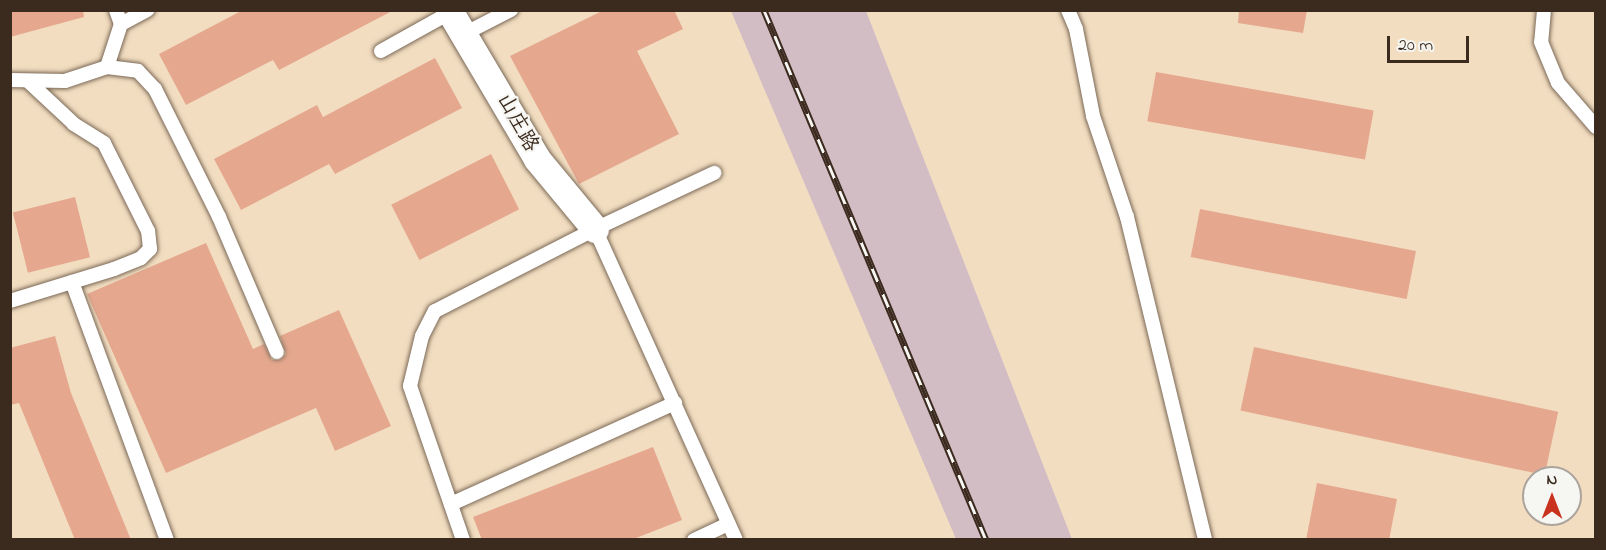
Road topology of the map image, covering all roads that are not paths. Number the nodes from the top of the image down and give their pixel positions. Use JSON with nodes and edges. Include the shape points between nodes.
{"nodes":[{"id":1,"x":147,"y":10,"type":"edge"},
{"id":2,"x":511,"y":10,"type":"edge"},
{"id":3,"x":1068,"y":10,"type":"edge"},
{"id":4,"x":1544,"y":10,"type":"edge"},
{"id":5,"x":119,"y":17,"type":"edge"},
{"id":6,"x":455,"y":19,"type":"edge"},
{"id":7,"x":381,"y":51,"type":"dead end"},
{"id":8,"x":107,"y":67,"type":"junction"},
{"id":9,"x":10,"y":80,"type":"edge"},
{"id":10,"x":29,"y":82,"type":"junction"},
{"id":11,"x":1596,"y":127,"type":"edge"},
{"id":12,"x":714,"y":173,"type":"dead end"},
{"id":13,"x":595,"y":229,"type":"junction"},
{"id":14,"x":72,"y":282,"type":"junction"},
{"id":15,"x":10,"y":301,"type":"edge"},
{"id":16,"x":277,"y":352,"type":"dead end"},
{"id":17,"x":675,"y":403,"type":"junction"},
{"id":18,"x":451,"y":504,"type":"junction"},
{"id":19,"x":729,"y":524,"type":"junction"},
{"id":20,"x":167,"y":540,"type":"edge"},
{"id":21,"x":463,"y":540,"type":"edge"},
{"id":22,"x":694,"y":540,"type":"edge"},
{"id":23,"x":736,"y":540,"type":"edge"},
{"id":24,"x":1205,"y":540,"type":"edge"}],
"edges":[{"from":1,"to":5,"type":"lane"},
{"from":2,"to":6,"type":"lane"},
{"from":3,"to":24,"type":"lane","via":[[1076,29],[1093,116],[1127,217]]},
{"from":4,"to":11,"type":"lane","via":[[1541,42],[1558,83]]},
{"from":5,"to":8,"type":"lane"},
{"from":6,"to":7,"type":"lane"},
{"from":6,"to":13,"type":"street","name":"山庄路","via":[[537,159]]},
{"from":8,"to":10,"type":"lane","via":[[65,81]]},
{"from":8,"to":16,"type":"lane","via":[[138,72],[155,89],[219,217]]},
{"from":9,"to":10,"type":"lane"},
{"from":10,"to":14,"type":"lane","via":[[74,124],[104,143],[148,231],[150,249],[141,258]]},
{"from":12,"to":13,"type":"lane"},
{"from":13,"to":17,"type":"lane"},
{"from":13,"to":18,"type":"lane","via":[[435,311],[422,336],[410,386]]},
{"from":14,"to":15,"type":"lane"},
{"from":14,"to":20,"type":"lane"},
{"from":17,"to":18,"type":"lane"},
{"from":17,"to":19,"type":"lane"},
{"from":18,"to":21,"type":"lane"},
{"from":19,"to":22,"type":"lane"},
{"from":19,"to":23,"type":"lane"}]}
